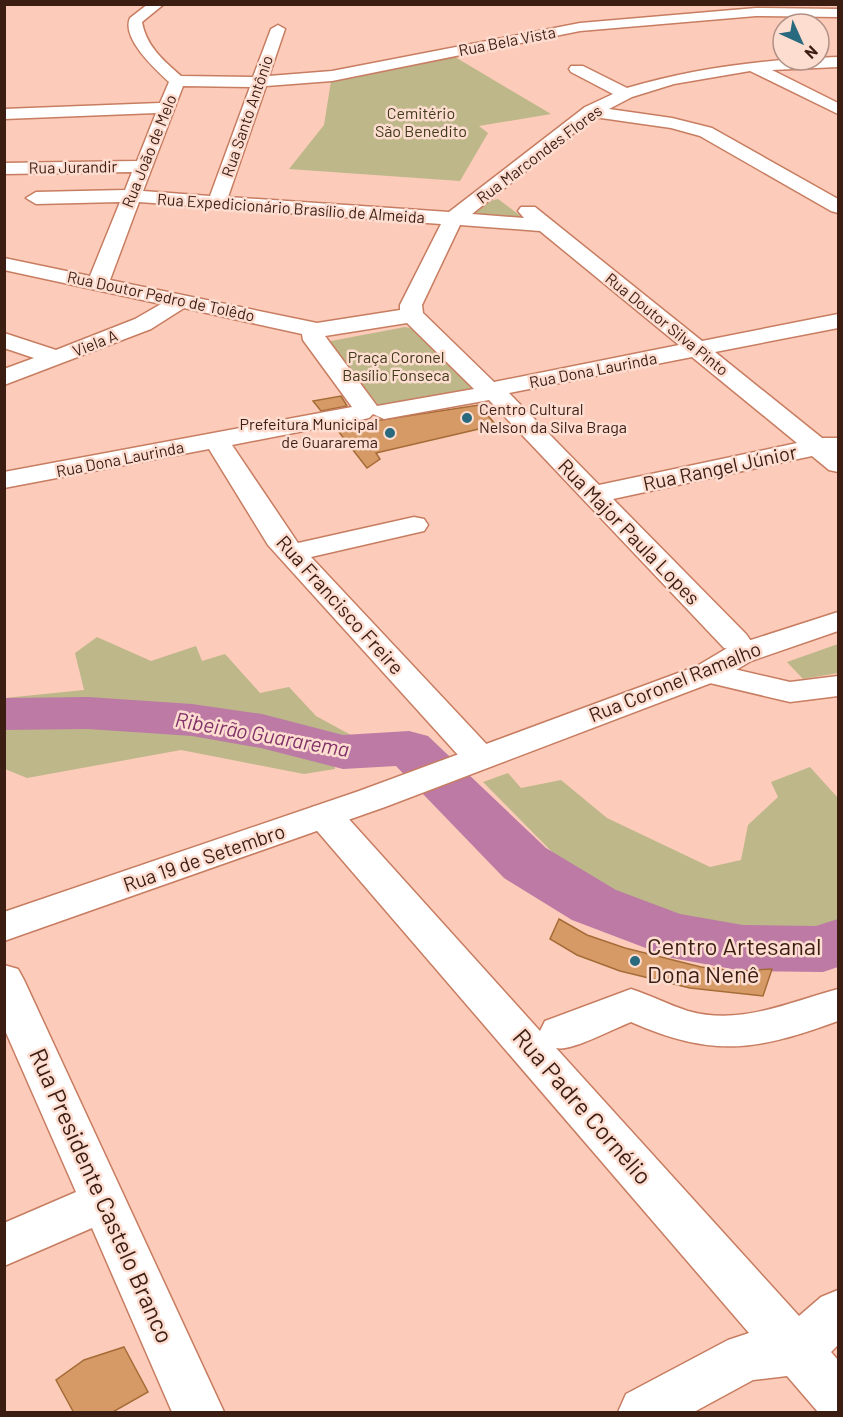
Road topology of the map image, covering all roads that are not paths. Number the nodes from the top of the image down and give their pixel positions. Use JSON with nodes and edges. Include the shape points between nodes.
{"nodes":[{"id":1,"x":158,"y":4,"type":"edge"},
{"id":2,"x":738,"y":4,"type":"edge"},
{"id":3,"x":756,"y":12,"type":"junction"},
{"id":4,"x":771,"y":12,"type":"edge"},
{"id":5,"x":278,"y":30,"type":"dead end"},
{"id":6,"x":838,"y":62,"type":"edge"},
{"id":7,"x":753,"y":66,"type":"junction"},
{"id":8,"x":577,"y":69,"type":"dead end"},
{"id":9,"x":177,"y":81,"type":"junction"},
{"id":10,"x":259,"y":82,"type":"junction"},
{"id":11,"x":626,"y":94,"type":"junction"},
{"id":12,"x":166,"y":108,"type":"junction"},
{"id":13,"x":838,"y":109,"type":"edge"},
{"id":14,"x":591,"y":111,"type":"junction"},
{"id":15,"x":4,"y":114,"type":"edge"},
{"id":16,"x":142,"y":166,"type":"junction"},
{"id":17,"x":4,"y":169,"type":"edge"},
{"id":18,"x":828,"y":178,"type":"dead end"},
{"id":19,"x":798,"y":184,"type":"junction"},
{"id":20,"x":507,"y":188,"type":"junction"},
{"id":21,"x":131,"y":196,"type":"junction"},
{"id":22,"x":36,"y":198,"type":"dead end"},
{"id":23,"x":217,"y":202,"type":"junction"},
{"id":24,"x":838,"y":207,"type":"edge"},
{"id":25,"x":453,"y":219,"type":"junction"},
{"id":26,"x":546,"y":225,"type":"junction"},
{"id":27,"x":4,"y":264,"type":"edge"},
{"id":28,"x":98,"y":283,"type":"junction"},
{"id":29,"x":182,"y":300,"type":"junction"},
{"id":30,"x":412,"y":315,"type":"junction"},
{"id":31,"x":838,"y":321,"type":"edge"},
{"id":32,"x":315,"y":335,"type":"junction"},
{"id":33,"x":4,"y":340,"type":"edge"},
{"id":34,"x":698,"y":350,"type":"junction"},
{"id":35,"x":57,"y":358,"type":"junction"},
{"id":36,"x":4,"y":378,"type":"edge"},
{"id":37,"x":491,"y":394,"type":"junction"},
{"id":38,"x":384,"y":412,"type":"dead end"},
{"id":39,"x":216,"y":441,"type":"junction"},
{"id":40,"x":828,"y":444,"type":"edge"},
{"id":41,"x":838,"y":464,"type":"edge"},
{"id":42,"x":4,"y":480,"type":"edge"},
{"id":43,"x":601,"y":493,"type":"dead end"},
{"id":44,"x":414,"y":525,"type":"dead end"},
{"id":45,"x":292,"y":553,"type":"junction"},
{"id":46,"x":838,"y":621,"type":"edge"},
{"id":47,"x":735,"y":641,"type":"dead end"},
{"id":48,"x":708,"y":673,"type":"junction"},
{"id":49,"x":838,"y":686,"type":"edge"},
{"id":50,"x":470,"y":762,"type":"junction"},
{"id":51,"x":403,"y":788,"type":"joint"},
{"id":52,"x":325,"y":816,"type":"junction"},
{"id":53,"x":4,"y":927,"type":"edge"},
{"id":54,"x":4,"y":980,"type":"edge"},
{"id":55,"x":838,"y":1005,"type":"edge"},
{"id":56,"x":560,"y":1033,"type":"dead end"},
{"id":57,"x":103,"y":1202,"type":"junction"},
{"id":58,"x":4,"y":1245,"type":"edge"},
{"id":59,"x":838,"y":1312,"type":"edge"},
{"id":60,"x":797,"y":1351,"type":"junction"},
{"id":61,"x":838,"y":1397,"type":"edge"},
{"id":62,"x":198,"y":1413,"type":"edge"},
{"id":63,"x":644,"y":1413,"type":"edge"}],
"edges":[{"from":1,"to":9,"type":"street","name":"Rua João de Melo","via":[[135,21],[135,29],[154,59]]},
{"from":2,"to":3,"type":"street"},
{"from":3,"to":4,"type":"street","name":"Rua Bela Vista"},
{"from":3,"to":10,"type":"street","name":"Rua Bela Vista","via":[[580,27],[359,72]]},
{"from":5,"to":10,"type":"street","name":"Rua Santo Antônio"},
{"from":6,"to":7,"type":"street","name":"Rua Marcondes Flores"},
{"from":7,"to":11,"type":"street","name":"Rua Marcondes Flores","via":[[672,80]]},
{"from":7,"to":13,"type":"street"},
{"from":8,"to":11,"type":"street"},
{"from":9,"to":10,"type":"street","name":"Rua Bela Vista"},
{"from":9,"to":12,"type":"street","name":"Rua João de Melo"},
{"from":10,"to":23,"type":"street","name":"Rua Santo Antônio"},
{"from":11,"to":14,"type":"street","name":"Rua Marcondes Flores"},
{"from":12,"to":15,"type":"street"},
{"from":12,"to":16,"type":"street","name":"Rua João de Melo"},
{"from":14,"to":19,"type":"street","via":[[706,132]]},
{"from":14,"to":20,"type":"street","name":"Rua Marcondes Flores"},
{"from":16,"to":17,"type":"street","name":"Rua Jurandir"},
{"from":16,"to":21,"type":"street","name":"Rua João de Melo"},
{"from":18,"to":19,"type":"street"},
{"from":19,"to":24,"type":"street"},
{"from":20,"to":25,"type":"street","name":"Rua Marcondes Flores","via":[[499,195],[482,196]]},
{"from":20,"to":26,"type":"street","name":"Rua Doutor Silva Pinto"},
{"from":21,"to":22,"type":"street","name":"Rua Expedicionário Brasílio de Almeida"},
{"from":21,"to":23,"type":"street","name":"Rua Expedicionário Brasílio de Almeida"},
{"from":21,"to":28,"type":"street","name":"Rua João de Melo"},
{"from":23,"to":25,"type":"street","name":"Rua Expedicionário Brasílio de Almeida"},
{"from":25,"to":26,"type":"street","name":"Rua Expedicionário Brasílio de Almeida"},
{"from":25,"to":30,"type":"street","name":"Rua Marcondes Flores","via":[[411,305]]},
{"from":26,"to":34,"type":"street","name":"Rua Doutor Silva Pinto"},
{"from":27,"to":28,"type":"street","name":"Rua Doutor Pedro de Tolêdo"},
{"from":28,"to":29,"type":"street","name":"Rua Doutor Pedro de Tolêdo"},
{"from":29,"to":32,"type":"street","name":"Rua Doutor Pedro de Tolêdo"},
{"from":29,"to":35,"type":"street","name":"Viela A","via":[[143,324]]},
{"from":30,"to":32,"type":"street"},
{"from":30,"to":37,"type":"street"},
{"from":31,"to":34,"type":"street","name":"Rua Dona Laurinda"},
{"from":32,"to":39,"type":"street","name":"Rua Dona Laurinda","via":[[365,407],[360,413]]},
{"from":33,"to":35,"type":"street"},
{"from":34,"to":37,"type":"street","name":"Rua Dona Laurinda"},
{"from":34,"to":40,"type":"street","name":"Rua Doutor Silva Pinto"},
{"from":35,"to":36,"type":"street","name":"Viela A"},
{"from":37,"to":38,"type":"street","name":"Rua Dona Laurinda"},
{"from":37,"to":47,"type":"street","name":"Rua Major Paula Lopes"},
{"from":39,"to":42,"type":"street","name":"Rua Dona Laurinda"},
{"from":39,"to":45,"type":"street","name":"Rua Francisco Freire","via":[[278,539]]},
{"from":40,"to":41,"type":"street","name":"Rua Doutor Silva Pinto"},
{"from":40,"to":43,"type":"street","name":"Rua Rangel Júnior"},
{"from":44,"to":45,"type":"street"},
{"from":45,"to":50,"type":"street","name":"Rua Francisco Freire"},
{"from":46,"to":48,"type":"street","name":"Rua Coronel Ramalho","via":[[740,654]]},
{"from":48,"to":49,"type":"street","via":[[790,692]]},
{"from":48,"to":50,"type":"street","name":"Rua Coronel Ramalho"},
{"from":50,"to":51,"type":"street","name":"Rua Coronel Ramalho"},
{"from":51,"to":52,"type":"street","name":"Rua 19 de Setembro"},
{"from":52,"to":53,"type":"street","name":"Rua 19 de Setembro"},
{"from":52,"to":60,"type":"street","name":"Rua Padre Cornélio"},
{"from":54,"to":57,"type":"street","name":"Rua Presidente Castelo Branco"},
{"from":55,"to":56,"type":"street","via":[[775,1027],[734,1031],[697,1029],[631,1005]]},
{"from":57,"to":58,"type":"street"},
{"from":57,"to":62,"type":"street","name":"Rua Presidente Castelo Branco"},
{"from":59,"to":60,"type":"street"},
{"from":60,"to":61,"type":"street","name":"Rua Padre Cornélio"},
{"from":60,"to":63,"type":"street","via":[[746,1358]]}]}
